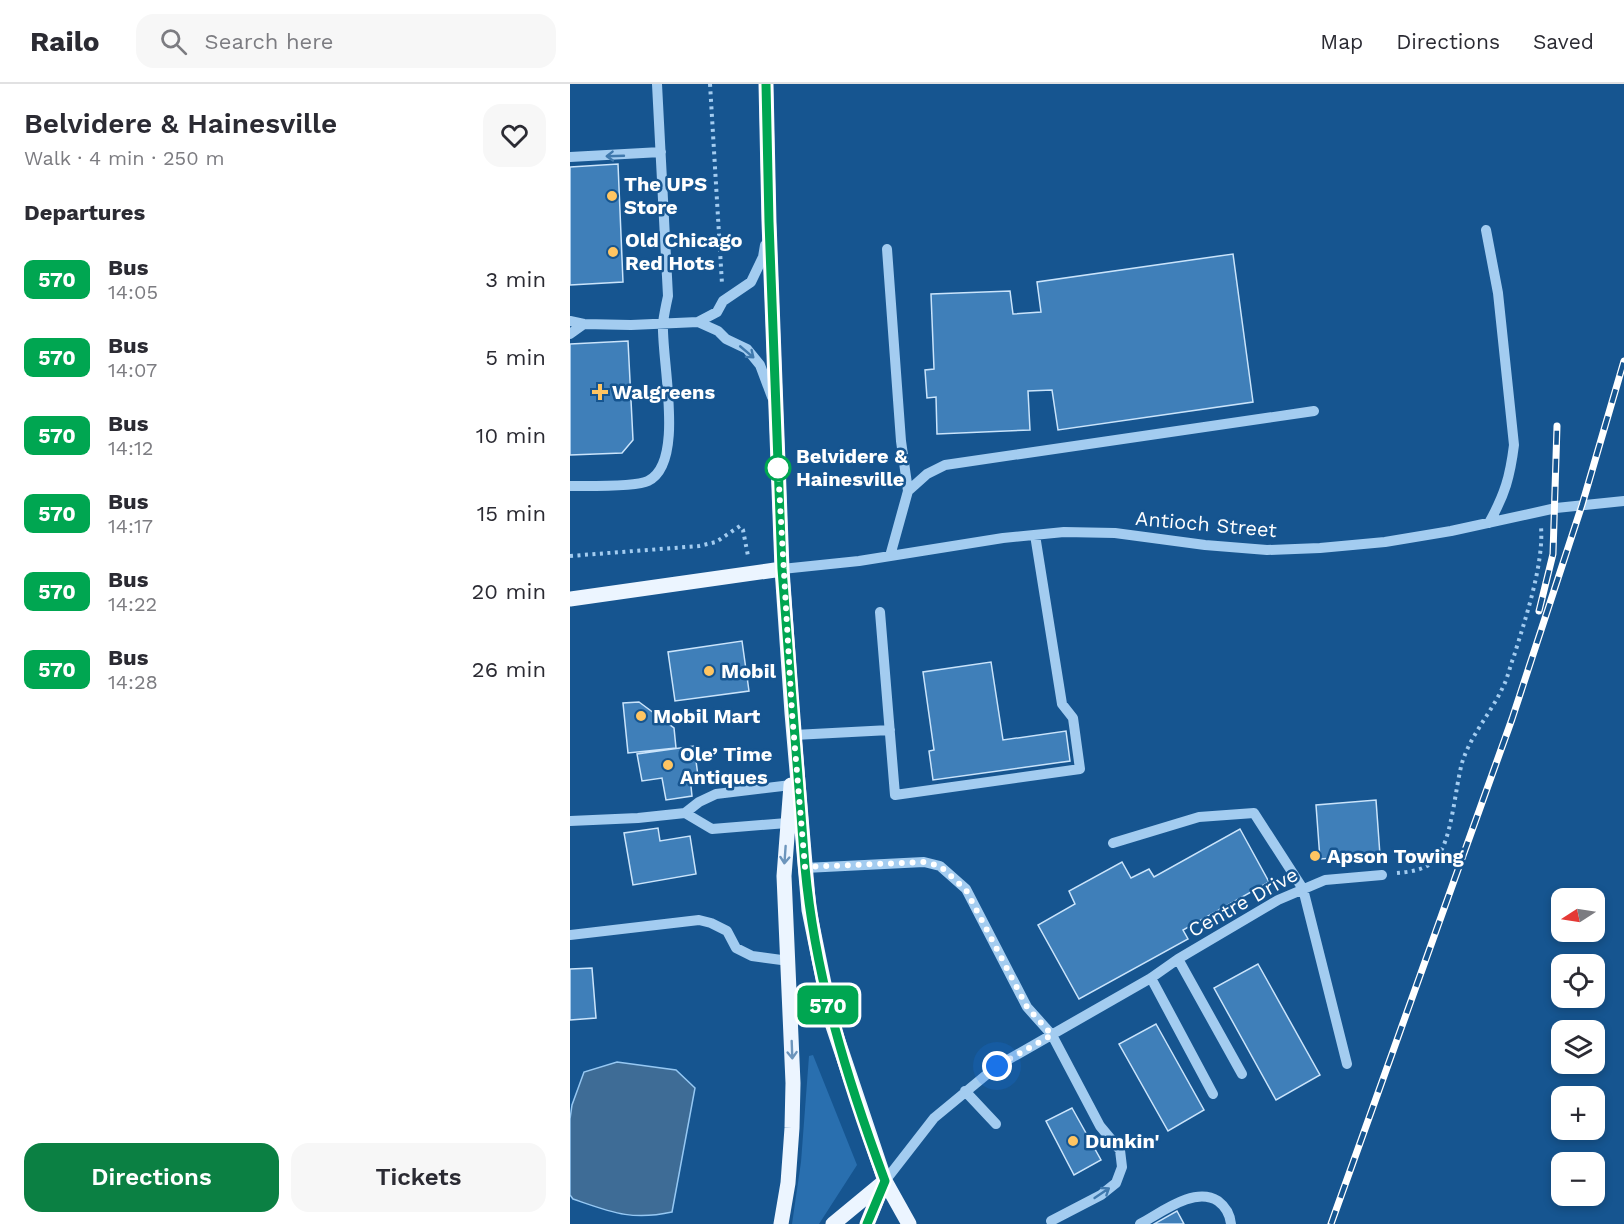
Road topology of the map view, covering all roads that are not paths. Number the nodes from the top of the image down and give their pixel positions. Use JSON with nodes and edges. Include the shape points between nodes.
{"nodes":[{"id":1,"x":657,"y":84,"type":"edge"},
{"id":2,"x":766,"y":84,"type":"edge"},
{"id":3,"x":661,"y":153,"type":"junction"},
{"id":4,"x":570,"y":157,"type":"edge"},
{"id":5,"x":769,"y":222,"type":"junction"},
{"id":6,"x":1486,"y":230,"type":"dead end"},
{"id":7,"x":887,"y":249,"type":"dead end"},
{"id":8,"x":570,"y":321,"type":"edge"},
{"id":9,"x":698,"y":322,"type":"junction"},
{"id":10,"x":663,"y":323,"type":"junction"},
{"id":11,"x":584,"y":324,"type":"junction"},
{"id":12,"x":570,"y":334,"type":"edge"},
{"id":13,"x":1314,"y":411,"type":"dead end"},
{"id":14,"x":777,"y":428,"type":"junction"},
{"id":15,"x":570,"y":486,"type":"edge"},
{"id":16,"x":908,"y":491,"type":"junction"},
{"id":17,"x":1624,"y":501,"type":"edge"},
{"id":18,"x":1489,"y":523,"type":"junction"},
{"id":19,"x":1035,"y":535,"type":"junction"},
{"id":20,"x":890,"y":556,"type":"junction"},
{"id":21,"x":782,"y":569,"type":"junction"},
{"id":22,"x":570,"y":599,"type":"edge"},
{"id":23,"x":880,"y":612,"type":"dead end"},
{"id":24,"x":792,"y":713,"type":"junction"},
{"id":25,"x":890,"y":730,"type":"junction"},
{"id":26,"x":794,"y":735,"type":"junction"},
{"id":27,"x":791,"y":785,"type":"junction"},
{"id":28,"x":685,"y":813,"type":"junction"},
{"id":29,"x":570,"y":821,"type":"edge"},
{"id":30,"x":787,"y":823,"type":"junction"},
{"id":31,"x":1113,"y":843,"type":"dead end"},
{"id":32,"x":805,"y":867,"type":"junction"},
{"id":33,"x":1382,"y":875,"type":"road end"},
{"id":34,"x":1303,"y":889,"type":"junction"},
{"id":35,"x":570,"y":935,"type":"edge"},
{"id":36,"x":1178,"y":959,"type":"junction"},
{"id":37,"x":789,"y":961,"type":"junction"},
{"id":38,"x":1151,"y":978,"type":"junction"},
{"id":39,"x":1052,"y":1035,"type":"junction"},
{"id":40,"x":1347,"y":1064,"type":"dead end"},
{"id":41,"x":1242,"y":1074,"type":"dead end"},
{"id":42,"x":965,"y":1091,"type":"junction"},
{"id":43,"x":1214,"y":1094,"type":"dead end"},
{"id":44,"x":996,"y":1124,"type":"dead end"},
{"id":45,"x":885,"y":1181,"type":"junction"},
{"id":46,"x":1051,"y":1221,"type":"dead end"},
{"id":47,"x":781,"y":1224,"type":"edge"},
{"id":48,"x":833,"y":1224,"type":"edge"},
{"id":49,"x":867,"y":1224,"type":"edge"},
{"id":50,"x":909,"y":1224,"type":"edge"},
{"id":51,"x":1140,"y":1224,"type":"edge"},
{"id":52,"x":1231,"y":1224,"type":"edge"}],
"edges":[{"from":1,"to":3,"type":"street"},
{"from":2,"to":5,"type":"main road"},
{"from":3,"to":4,"type":"street","one_way":true},
{"from":3,"to":10,"type":"street","via":[[668,296]]},
{"from":5,"to":9,"type":"street","via":[[763,257],[751,282],[723,301],[717,312]]},
{"from":5,"to":14,"type":"main road"},
{"from":6,"to":18,"type":"street","via":[[1498,293],[1514,445],[1504,495]]},
{"from":7,"to":16,"type":"street"},
{"from":8,"to":11,"type":"street"},
{"from":9,"to":10,"type":"street"},
{"from":9,"to":14,"type":"street","one_way":true,"via":[[747,349],[759,365],[772,398]]},
{"from":10,"to":11,"type":"street"},
{"from":10,"to":15,"type":"street","via":[[669,422],[667,456],[659,473],[647,482]]},
{"from":11,"to":12,"type":"street"},
{"from":13,"to":16,"type":"street","via":[[945,465]]},
{"from":14,"to":21,"type":"main road"},
{"from":16,"to":20,"type":"street"},
{"from":17,"to":18,"type":"street","name":"Antioch Street","via":[[1536,512]]},
{"from":18,"to":19,"type":"street","name":"Antioch Street","via":[[1385,542],[1267,550],[1115,533]]},
{"from":19,"to":20,"type":"street","name":"Antioch Street"},
{"from":19,"to":25,"type":"street","via":[[1062,704],[1073,718],[1080,769],[895,795]]},
{"from":20,"to":21,"type":"street","name":"Antioch Street"},
{"from":21,"to":22,"type":"main road"},
{"from":21,"to":24,"type":"main road"},
{"from":23,"to":25,"type":"street"},
{"from":24,"to":26,"type":"main road"},
{"from":24,"to":27,"type":"main road"},
{"from":25,"to":26,"type":"street"},
{"from":26,"to":32,"type":"main road"},
{"from":27,"to":28,"type":"street","via":[[716,794]]},
{"from":27,"to":30,"type":"main road"},
{"from":28,"to":29,"type":"street"},
{"from":28,"to":30,"type":"street","via":[[712,828]]},
{"from":30,"to":37,"type":"main road","one_way":true,"via":[[784,876]]},
{"from":31,"to":34,"type":"street","via":[[1199,817],[1254,813]]},
{"from":32,"to":39,"type":"street","via":[[924,862],[940,866],[966,890],[1027,1007]]},
{"from":32,"to":45,"type":"main road","via":[[809,910],[832,1023]]},
{"from":33,"to":34,"type":"street","name":"Centre Drive","via":[[1324,880]]},
{"from":34,"to":36,"type":"street","name":"Centre Drive"},
{"from":34,"to":40,"type":"street"},
{"from":35,"to":37,"type":"street","via":[[699,920],[727,931],[736,948],[752,956]]},
{"from":36,"to":38,"type":"street","name":"Centre Drive"},
{"from":36,"to":41,"type":"street"},
{"from":37,"to":47,"type":"main road","one_way":true,"via":[[792,1128]]},
{"from":38,"to":39,"type":"street","name":"Centre Drive"},
{"from":38,"to":43,"type":"street"},
{"from":39,"to":42,"type":"street","name":"Centre Drive","via":[[997,1066]]},
{"from":46,"to":39,"type":"street","one_way":true,"via":[[1101,1195],[1116,1183],[1122,1167],[1120,1150],[1100,1126]]},
{"from":42,"to":44,"type":"street"},
{"from":42,"to":45,"type":"street","name":"Centre Drive","via":[[934,1118]]},
{"from":45,"to":48,"type":"main road"},
{"from":45,"to":49,"type":"main road"},
{"from":45,"to":50,"type":"main road"},
{"from":51,"to":52,"type":"street","via":[[1179,1203],[1202,1196],[1224,1205]]}]}
